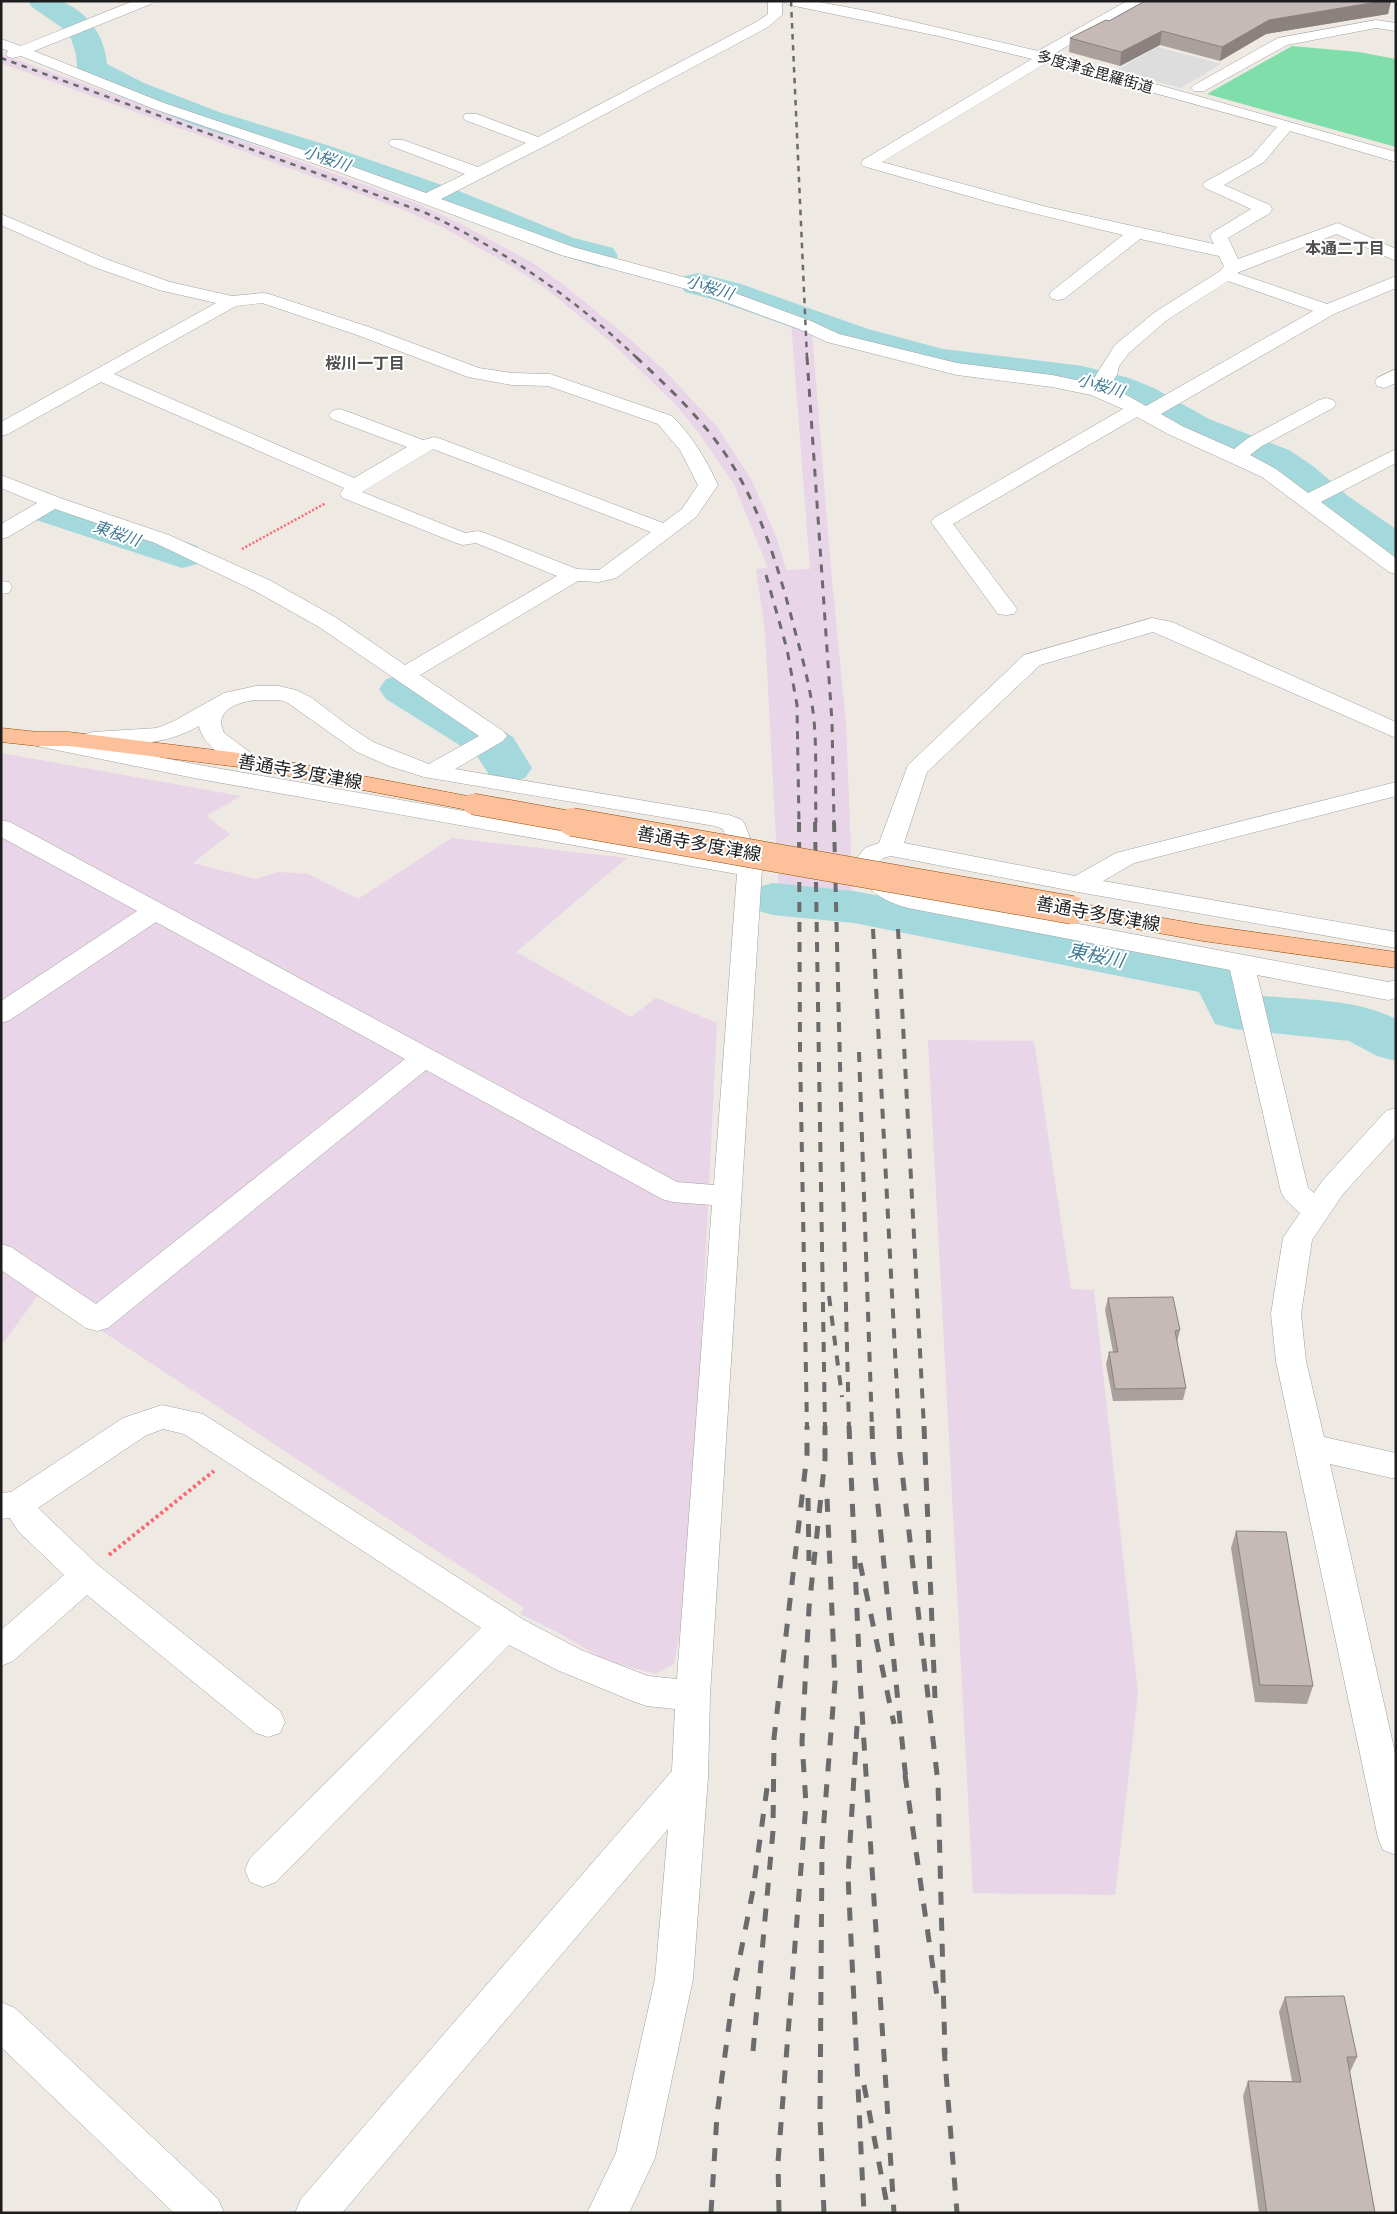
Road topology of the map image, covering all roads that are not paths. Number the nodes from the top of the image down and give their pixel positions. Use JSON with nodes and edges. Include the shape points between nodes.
{"nodes":[{"id":1,"x":146,"y":1,"type":"edge"},
{"id":2,"x":775,"y":1,"type":"edge"},
{"id":3,"x":790,"y":1,"type":"edge"},
{"id":4,"x":1138,"y":1,"type":"edge"},
{"id":5,"x":808,"y":3,"type":"edge"},
{"id":6,"x":1396,"y":27,"type":"edge"},
{"id":7,"x":1,"y":43,"type":"edge"},
{"id":8,"x":23,"y":50,"type":"junction"},
{"id":9,"x":1042,"y":57,"type":"junction"},
{"id":10,"x":1,"y":59,"type":"edge"},
{"id":11,"x":1199,"y":88,"type":"dead end"},
{"id":12,"x":471,"y":117,"type":"dead end"},
{"id":13,"x":1287,"y":125,"type":"junction"},
{"id":14,"x":397,"y":143,"type":"dead end"},
{"id":15,"x":539,"y":143,"type":"junction"},
{"id":16,"x":1396,"y":157,"type":"edge"},
{"id":17,"x":478,"y":173,"type":"junction"},
{"id":18,"x":436,"y":195,"type":"junction"},
{"id":19,"x":1,"y":219,"type":"edge"},
{"id":20,"x":1136,"y":233,"type":"junction"},
{"id":21,"x":1396,"y":256,"type":"edge"},
{"id":22,"x":1228,"y":265,"type":"junction"},
{"id":23,"x":1396,"y":280,"type":"edge"},
{"id":24,"x":1058,"y":295,"type":"dead end"},
{"id":25,"x":232,"y":301,"type":"junction"},
{"id":26,"x":1328,"y":310,"type":"junction"},
{"id":27,"x":100,"y":375,"type":"junction"},
{"id":28,"x":1100,"y":385,"type":"junction"},
{"id":29,"x":1326,"y":404,"type":"dead end"},
{"id":30,"x":1150,"y":409,"type":"junction"},
{"id":31,"x":339,"y":415,"type":"dead end"},
{"id":32,"x":1,"y":430,"type":"edge"},
{"id":33,"x":422,"y":446,"type":"junction"},
{"id":34,"x":1244,"y":450,"type":"junction"},
{"id":35,"x":1396,"y":455,"type":"edge"},
{"id":36,"x":1,"y":481,"type":"edge"},
{"id":37,"x":352,"y":490,"type":"junction"},
{"id":38,"x":1316,"y":496,"type":"junction"},
{"id":39,"x":53,"y":502,"type":"junction"},
{"id":40,"x":666,"y":531,"type":"junction"},
{"id":41,"x":1,"y":533,"type":"edge"},
{"id":42,"x":1396,"y":568,"type":"edge"},
{"id":43,"x":574,"y":575,"type":"junction"},
{"id":44,"x":1006,"y":610,"type":"dead end"},
{"id":45,"x":404,"y":675,"type":"junction"},
{"id":46,"x":219,"y":704,"type":"junction"},
{"id":47,"x":1396,"y":731,"type":"edge"},
{"id":48,"x":1,"y":735,"type":"edge"},
{"id":49,"x":38,"y":739,"type":"junction"},
{"id":50,"x":69,"y":739,"type":"junction"},
{"id":51,"x":247,"y":761,"type":"junction"},
{"id":52,"x":432,"y":772,"type":"junction"},
{"id":53,"x":1396,"y":789,"type":"edge"},
{"id":54,"x":1,"y":826,"type":"edge"},
{"id":55,"x":890,"y":848,"type":"junction"},
{"id":56,"x":750,"y":869,"type":"junction"},
{"id":57,"x":1078,"y":884,"type":"junction"},
{"id":58,"x":155,"y":911,"type":"junction"},
{"id":59,"x":1396,"y":940,"type":"edge"},
{"id":60,"x":1396,"y":960,"type":"edge"},
{"id":61,"x":1242,"y":964,"type":"junction"},
{"id":62,"x":1396,"y":990,"type":"edge"},
{"id":63,"x":1,"y":1014,"type":"edge"},
{"id":64,"x":425,"y":1057,"type":"junction"},
{"id":65,"x":1396,"y":1118,"type":"edge"},
{"id":66,"x":727,"y":1196,"type":"junction"},
{"id":67,"x":1316,"y":1212,"type":"junction"},
{"id":68,"x":1,"y":1255,"type":"edge"},
{"id":69,"x":1310,"y":1446,"type":"junction"},
{"id":70,"x":1396,"y":1466,"type":"edge"},
{"id":71,"x":10,"y":1505,"type":"edge"},
{"id":72,"x":86,"y":1575,"type":"junction"},
{"id":73,"x":505,"y":1626,"type":"junction"},
{"id":74,"x":1,"y":1651,"type":"edge"},
{"id":75,"x":694,"y":1694,"type":"junction"},
{"id":76,"x":268,"y":1722,"type":"dead end"},
{"id":77,"x":690,"y":1777,"type":"junction"},
{"id":78,"x":1396,"y":1838,"type":"edge"},
{"id":79,"x":263,"y":1870,"type":"dead end"},
{"id":80,"x":1,"y":2021,"type":"edge"},
{"id":81,"x":204,"y":2213,"type":"edge"},
{"id":82,"x":315,"y":2213,"type":"edge"},
{"id":83,"x":607,"y":2213,"type":"edge"}],
"edges":[{"from":1,"to":8,"type":"street"},
{"from":2,"to":15,"type":"street","via":[[775,15],[762,24]]},
{"from":3,"to":5,"type":"street","name":"多度津金毘羅街道"},
{"from":4,"to":9,"type":"street"},
{"from":5,"to":9,"type":"street","name":"多度津金毘羅街道"},
{"from":6,"to":11,"type":"street","via":[[1376,24],[1283,40]]},
{"from":7,"to":8,"type":"street"},
{"from":8,"to":10,"type":"street"},
{"from":8,"to":18,"type":"street","via":[[160,106]]},
{"from":9,"to":13,"type":"street","name":"多度津金毘羅街道"},
{"from":9,"to":20,"type":"street","via":[[869,163]]},
{"from":12,"to":15,"type":"street"},
{"from":13,"to":16,"type":"street","name":"多度津金毘羅街道"},
{"from":13,"to":22,"type":"street","via":[[1258,159],[1211,185],[1264,208],[1219,236]]},
{"from":14,"to":17,"type":"street"},
{"from":15,"to":17,"type":"street"},
{"from":17,"to":18,"type":"street"},
{"from":18,"to":28,"type":"street","via":[[567,252],[707,289],[833,338],[934,365]]},
{"from":19,"to":25,"type":"street","via":[[100,263],[165,286]]},
{"from":20,"to":22,"type":"street"},
{"from":20,"to":24,"type":"street"},
{"from":21,"to":22,"type":"street","via":[[1338,228]]},
{"from":22,"to":26,"type":"street"},
{"from":22,"to":28,"type":"street","via":[[1122,349]]},
{"from":23,"to":26,"type":"street"},
{"from":25,"to":27,"type":"street"},
{"from":25,"to":40,"type":"street","via":[[263,298],[475,373],[512,380],[550,380],[665,420],[696,456],[708,485],[689,513]]},
{"from":26,"to":30,"type":"street"},
{"from":27,"to":32,"type":"street"},
{"from":27,"to":37,"type":"street"},
{"from":28,"to":30,"type":"street","via":[[1116,397]]},
{"from":29,"to":34,"type":"street"},
{"from":30,"to":34,"type":"street","via":[[1175,430]]},
{"from":30,"to":44,"type":"street","via":[[941,522]]},
{"from":31,"to":33,"type":"street"},
{"from":33,"to":37,"type":"street"},
{"from":33,"to":40,"type":"street","via":[[434,443]]},
{"from":34,"to":38,"type":"street","via":[[1269,473]]},
{"from":35,"to":38,"type":"street"},
{"from":36,"to":39,"type":"street"},
{"from":37,"to":43,"type":"street","via":[[463,539],[478,537]]},
{"from":38,"to":42,"type":"street"},
{"from":39,"to":41,"type":"street"},
{"from":39,"to":45,"type":"street","via":[[162,539],[263,586],[326,622]]},
{"from":40,"to":43,"type":"street","via":[[610,574]]},
{"from":43,"to":45,"type":"street"},
{"from":45,"to":52,"type":"street","via":[[495,736]]},
{"from":46,"to":50,"type":"street","via":[[181,727],[160,734],[135,738]]},
{"from":46,"to":51,"type":"street","via":[[210,718],[211,732]]},
{"from":46,"to":52,"type":"street","via":[[239,695],[266,692],[287,695],[311,706],[345,735],[389,760]]},
{"from":47,"to":55,"type":"street","via":[[1164,627],[1152,625],[1032,660],[916,770]]},
{"from":48,"to":49,"type":"main road","name":"善通寺多度津線"},
{"from":49,"to":50,"type":"main road","name":"善通寺多度津線"},
{"from":49,"to":56,"type":"street","via":[[198,772]]},
{"from":50,"to":51,"type":"main road","name":"善通寺多度津線"},
{"from":51,"to":60,"type":"main road","name":"善通寺多度津線","bridge":true,"via":[[1203,934]]},
{"from":52,"to":56,"type":"street","via":[[720,820],[733,825]]},
{"from":53,"to":57,"type":"street","via":[[1125,858]]},
{"from":54,"to":58,"type":"street"},
{"from":55,"to":57,"type":"street"},
{"from":55,"to":61,"type":"street","via":[[874,852],[865,863],[869,876],[879,887],[895,896]]},
{"from":56,"to":66,"type":"street"},
{"from":57,"to":59,"type":"street"},
{"from":58,"to":63,"type":"street"},
{"from":58,"to":64,"type":"street"},
{"from":61,"to":62,"type":"street"},
{"from":61,"to":67,"type":"street","via":[[1296,1192]]},
{"from":64,"to":66,"type":"street","via":[[672,1192]]},
{"from":64,"to":68,"type":"street","via":[[97,1320]]},
{"from":65,"to":67,"type":"street","via":[[1333,1187]]},
{"from":66,"to":75,"type":"street"},
{"from":67,"to":69,"type":"street","via":[[1298,1238],[1286,1314],[1291,1361]]},
{"from":69,"to":70,"type":"street"},
{"from":69,"to":78,"type":"street"},
{"from":71,"to":72,"type":"street"},
{"from":71,"to":73,"type":"street","via":[[134,1427],[162,1417],[192,1424]]},
{"from":72,"to":74,"type":"street"},
{"from":72,"to":76,"type":"street"},
{"from":73,"to":75,"type":"street","via":[[569,1660],[647,1691]]},
{"from":73,"to":79,"type":"street"},
{"from":75,"to":77,"type":"street"},
{"from":77,"to":82,"type":"street"},
{"from":77,"to":83,"type":"street","via":[[674,1979],[635,2158]]},
{"from":80,"to":81,"type":"street"}]}
